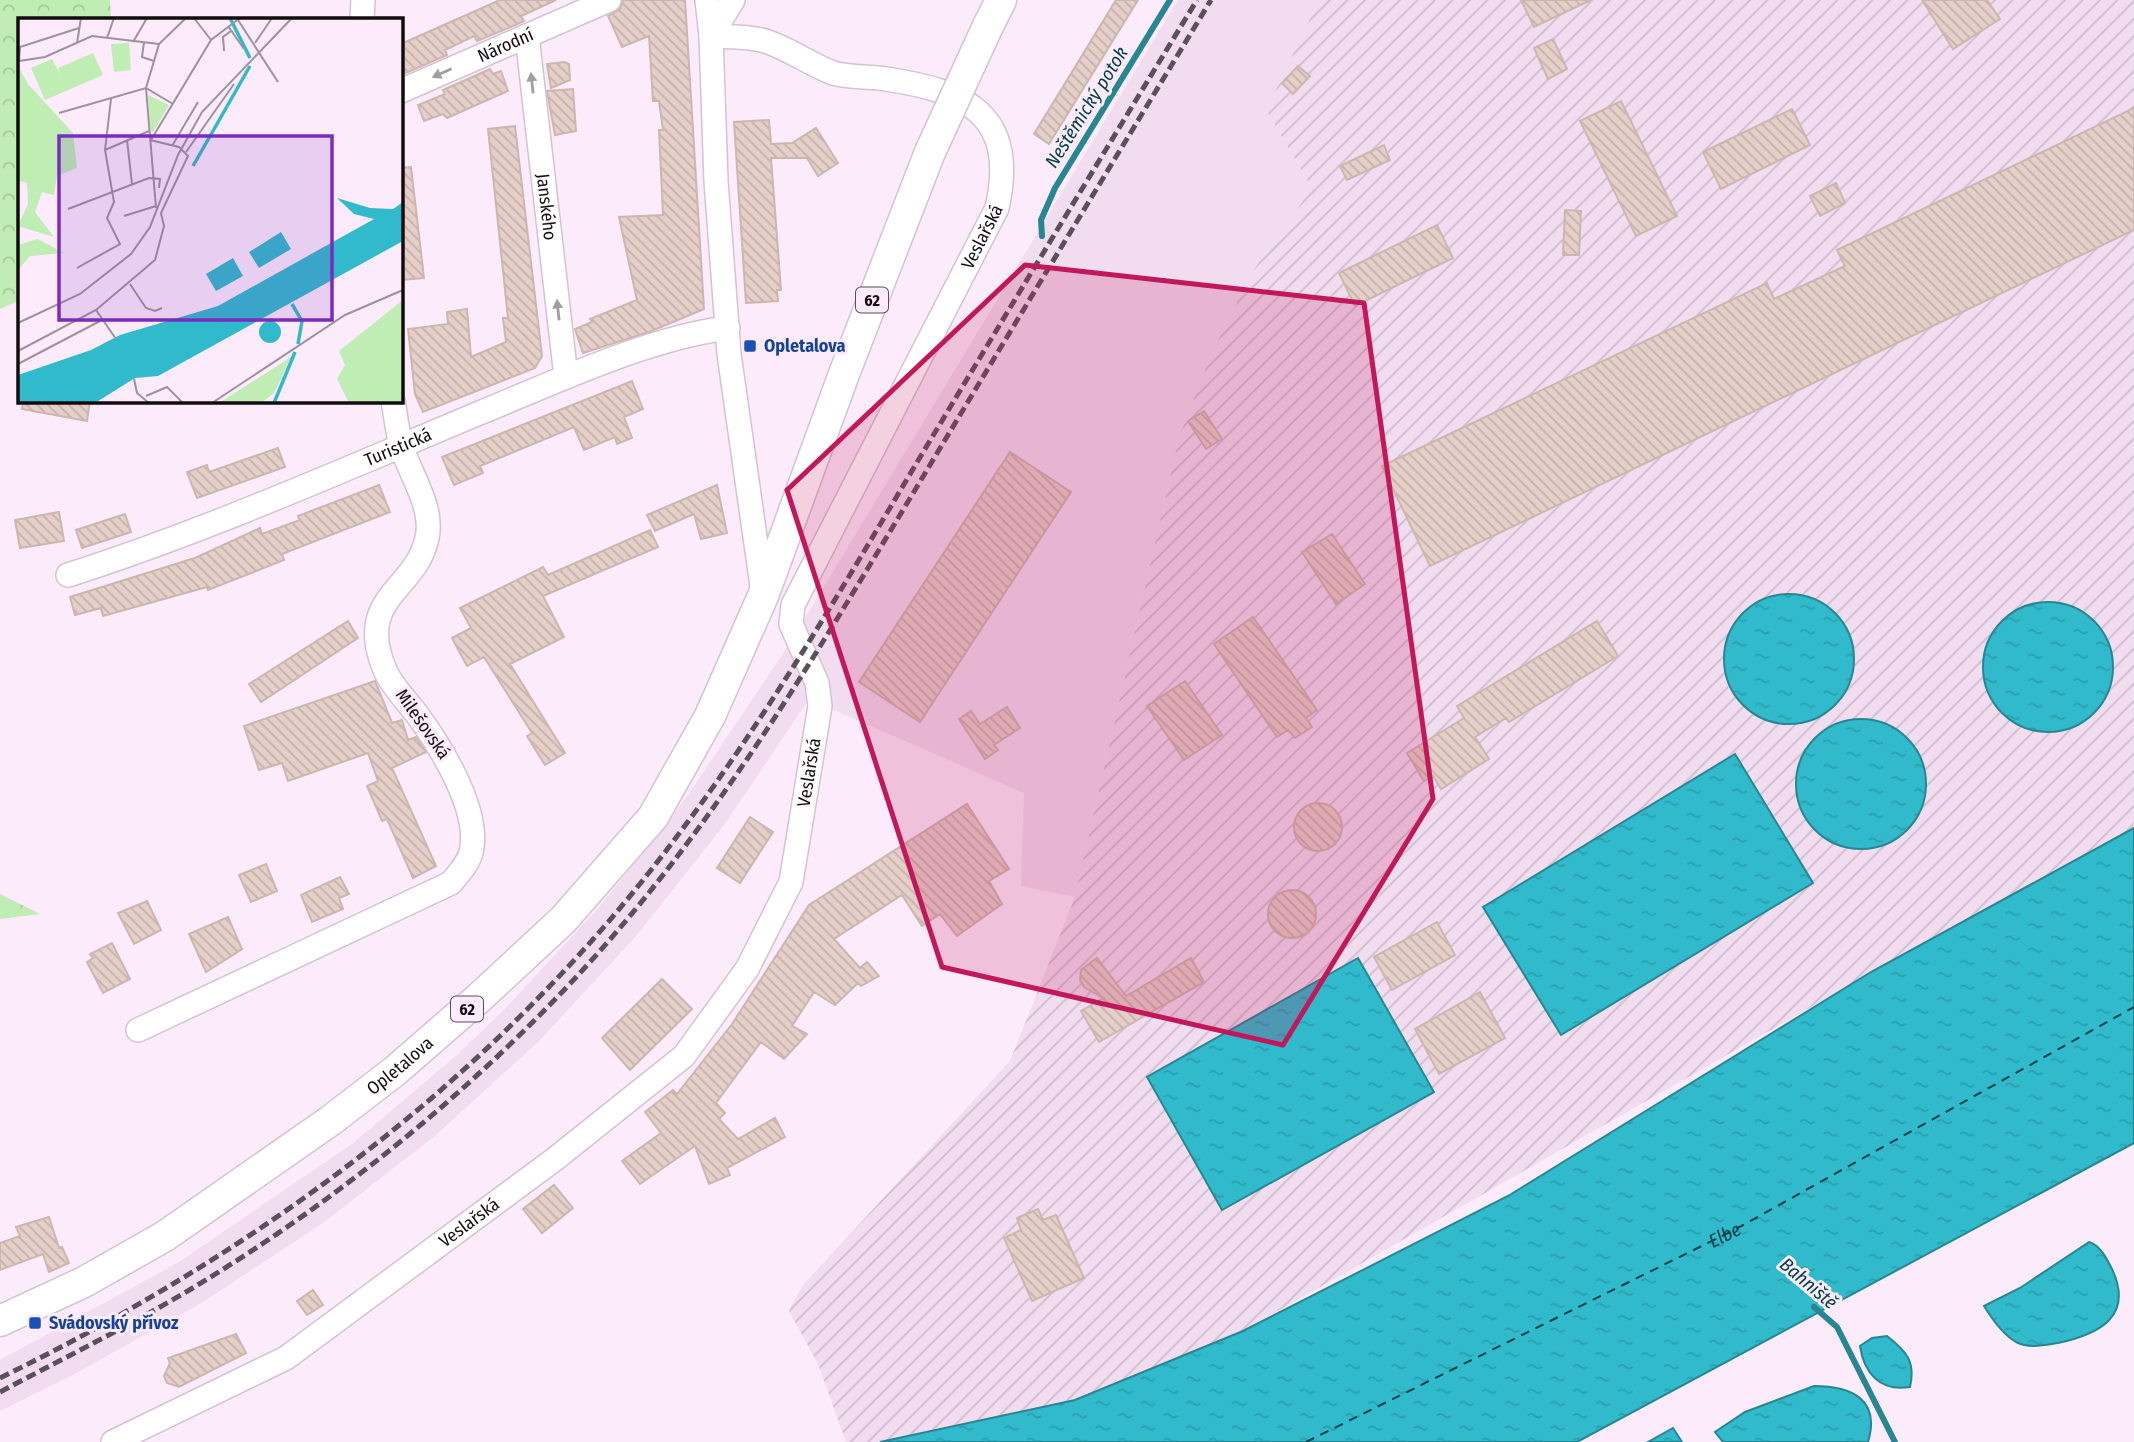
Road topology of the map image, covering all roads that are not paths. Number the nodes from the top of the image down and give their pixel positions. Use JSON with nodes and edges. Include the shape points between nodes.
{"nodes":[{"id":1,"x":363,"y":0,"type":"edge"},
{"id":2,"x":609,"y":0,"type":"edge"},
{"id":3,"x":707,"y":0,"type":"edge"},
{"id":4,"x":733,"y":0,"type":"edge"},
{"id":5,"x":1001,"y":0,"type":"edge"},
{"id":6,"x":362,"y":18,"type":"edge"},
{"id":7,"x":527,"y":36,"type":"junction"},
{"id":8,"x":711,"y":36,"type":"junction"},
{"id":9,"x":402,"y":91,"type":"edge"},
{"id":10,"x":728,"y":328,"type":"junction"},
{"id":11,"x":566,"y":377,"type":"junction"},
{"id":12,"x":393,"y":402,"type":"edge"},
{"id":13,"x":401,"y":446,"type":"junction"},
{"id":14,"x":68,"y":575,"type":"dead end"},
{"id":15,"x":763,"y":596,"type":"junction"},
{"id":16,"x":138,"y":1030,"type":"dead end"},
{"id":17,"x":0,"y":1321,"type":"edge"},
{"id":18,"x":113,"y":1442,"type":"edge"}],
"edges":[{"from":1,"to":6,"type":"street"},
{"from":2,"to":7,"type":"street","name":"Národní"},
{"from":3,"to":8,"type":"street"},
{"from":4,"to":8,"type":"street"},
{"from":5,"to":15,"type":"main road","name":"Opletalova","number":"62","bridge":true,"via":[[930,152]]},
{"from":7,"to":9,"type":"street","name":"Národní","one_way":true},
{"from":11,"to":7,"type":"street","name":"Janského","one_way":true},
{"from":8,"to":10,"type":"street"},
{"from":8,"to":18,"type":"street","name":"Veslařská","via":[[763,40],[835,74],[933,87],[974,106],[993,128],[1003,155],[998,208],[793,605],[791,624],[817,683],[820,706],[791,881],[747,968],[684,1056],[544,1167],[286,1358]]},
{"from":10,"to":11,"type":"street","name":"Turistická","via":[[698,331]]},
{"from":10,"to":15,"type":"street"},
{"from":11,"to":13,"type":"street","name":"Turistická"},
{"from":12,"to":13,"type":"street","name":"Milešovská"},
{"from":13,"to":14,"type":"street","name":"Turistická","via":[[228,518]]},
{"from":13,"to":16,"type":"street","name":"Milešovská","via":[[428,516],[428,537],[420,558],[391,593],[376,624],[377,644],[385,672],[452,765],[471,831],[472,848],[465,866],[451,883]]},
{"from":15,"to":17,"type":"main road","name":"Opletalova","number":"62","via":[[710,716],[653,817],[563,920],[395,1071],[257,1174],[130,1257]]}]}
